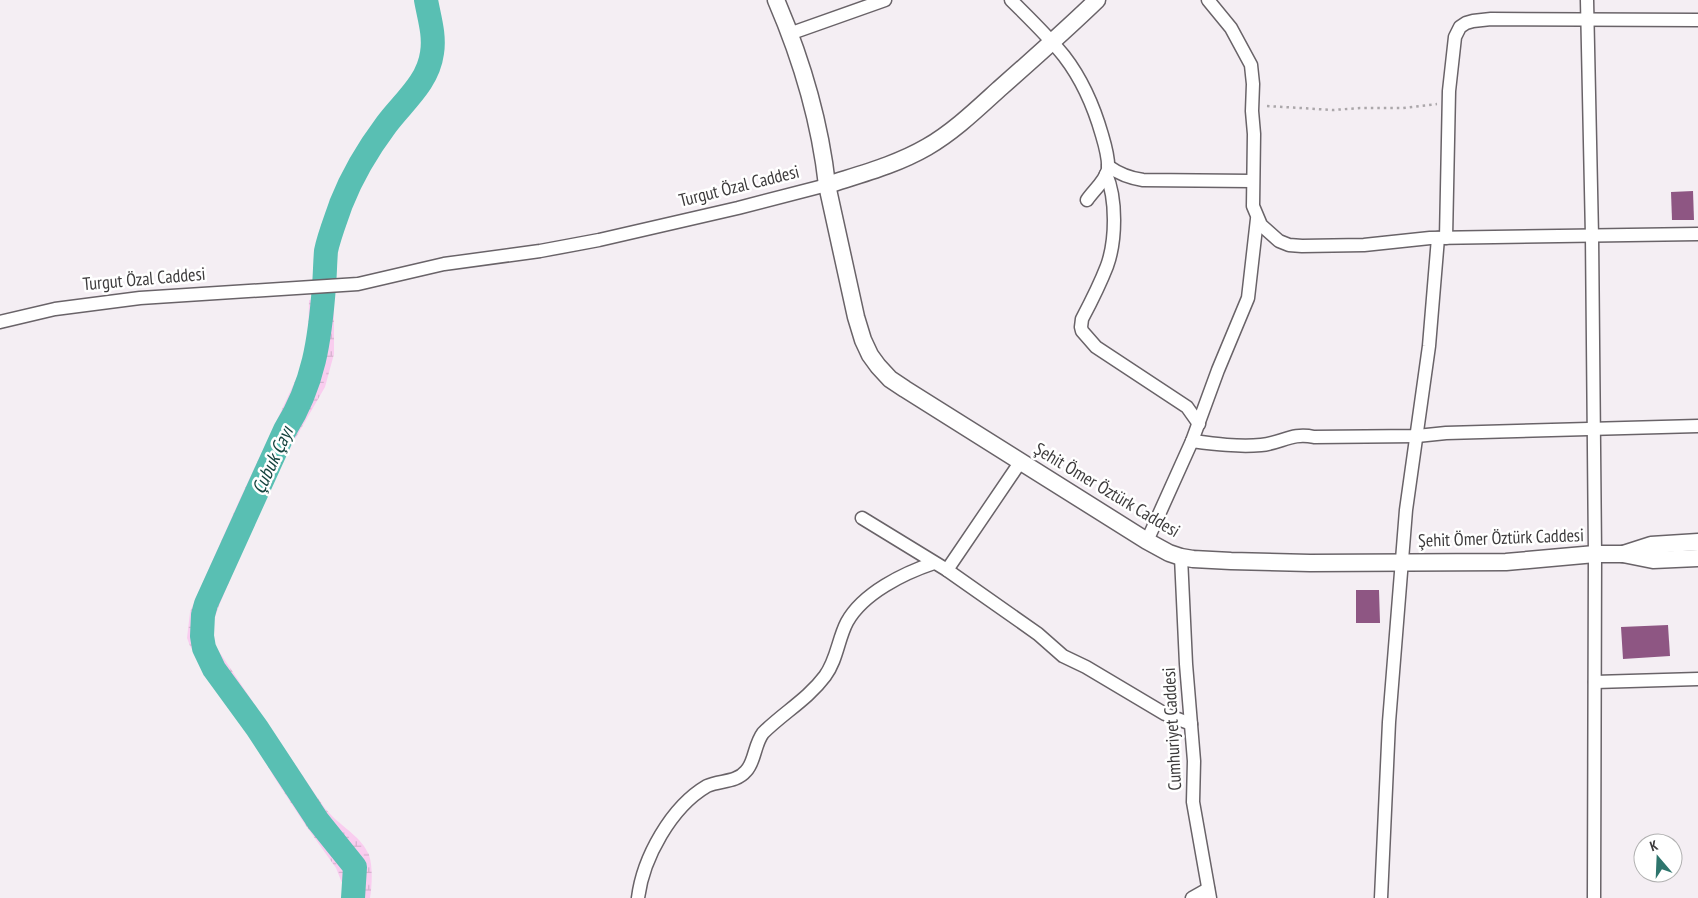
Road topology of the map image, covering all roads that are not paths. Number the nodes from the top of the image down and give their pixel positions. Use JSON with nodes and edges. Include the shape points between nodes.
{"nodes":[{"id":1,"x":776,"y":0,"type":"edge"},
{"id":2,"x":885,"y":0,"type":"edge"},
{"id":3,"x":1010,"y":0,"type":"edge"},
{"id":4,"x":1098,"y":0,"type":"edge"},
{"id":5,"x":1208,"y":0,"type":"edge"},
{"id":6,"x":1587,"y":0,"type":"edge"},
{"id":7,"x":1587,"y":20,"type":"junction"},
{"id":8,"x":1698,"y":20,"type":"edge"},
{"id":9,"x":789,"y":34,"type":"junction"},
{"id":10,"x":1052,"y":42,"type":"junction"},
{"id":11,"x":1107,"y":170,"type":"junction"},
{"id":12,"x":1252,"y":181,"type":"junction"},
{"id":13,"x":826,"y":184,"type":"junction"},
{"id":14,"x":1087,"y":200,"type":"dead end"},
{"id":15,"x":1257,"y":219,"type":"junction"},
{"id":16,"x":1698,"y":234,"type":"edge"},
{"id":17,"x":1592,"y":236,"type":"junction"},
{"id":18,"x":1442,"y":238,"type":"junction"},
{"id":19,"x":0,"y":322,"type":"edge"},
{"id":20,"x":1199,"y":424,"type":"junction"},
{"id":21,"x":1698,"y":426,"type":"edge"},
{"id":22,"x":1594,"y":430,"type":"junction"},
{"id":23,"x":1417,"y":436,"type":"junction"},
{"id":24,"x":1192,"y":441,"type":"junction"},
{"id":25,"x":1020,"y":461,"type":"junction"},
{"id":26,"x":862,"y":518,"type":"dead end"},
{"id":27,"x":1148,"y":541,"type":"junction"},
{"id":28,"x":1698,"y":542,"type":"edge"},
{"id":29,"x":1596,"y":554,"type":"junction"},
{"id":30,"x":1623,"y":554,"type":"junction"},
{"id":31,"x":1180,"y":557,"type":"junction"},
{"id":32,"x":1698,"y":558,"type":"edge"},
{"id":33,"x":1403,"y":562,"type":"junction"},
{"id":34,"x":934,"y":563,"type":"junction"},
{"id":35,"x":947,"y":570,"type":"junction"},
{"id":36,"x":1698,"y":680,"type":"edge"},
{"id":37,"x":1595,"y":682,"type":"junction"},
{"id":38,"x":1191,"y":724,"type":"junction"},
{"id":39,"x":1209,"y":894,"type":"edge"},
{"id":40,"x":638,"y":898,"type":"edge"},
{"id":41,"x":1192,"y":898,"type":"edge"},
{"id":42,"x":1381,"y":898,"type":"edge"},
{"id":43,"x":1594,"y":898,"type":"edge"}],
"edges":[{"from":1,"to":9,"type":"street","name":"Şehit Ömer Öztürk Caddesi"},
{"from":2,"to":9,"type":"street"},
{"from":3,"to":10,"type":"street"},
{"from":4,"to":10,"type":"street","name":"Turgut Özal Caddesi"},
{"from":5,"to":12,"type":"street","via":[[1231,28],[1251,65]]},
{"from":6,"to":7,"type":"street"},
{"from":7,"to":8,"type":"street"},
{"from":7,"to":17,"type":"street"},
{"from":7,"to":18,"type":"street","via":[[1491,19],[1473,21],[1460,27],[1455,37],[1449,103]]},
{"from":9,"to":13,"type":"street","name":"Şehit Ömer Öztürk Caddesi","via":[[814,114]]},
{"from":10,"to":11,"type":"street","via":[[1073,69],[1089,100],[1102,134]]},
{"from":10,"to":13,"type":"street","name":"Turgut Özal Caddesi","via":[[972,113],[928,146],[866,173]]},
{"from":11,"to":12,"type":"street","via":[[1143,180]]},
{"from":11,"to":14,"type":"street"},
{"from":11,"to":20,"type":"street","via":[[1114,219],[1111,251],[1108,265],[1080,327],[1096,347],[1187,407]]},
{"from":12,"to":15,"type":"street"},
{"from":13,"to":19,"type":"street","name":"Turgut Özal Caddesi","via":[[599,240],[444,264],[377,281],[140,298],[55,309]]},
{"from":13,"to":25,"type":"street","name":"Şehit Ömer Öztürk Caddesi","via":[[856,317],[874,361],[890,379]]},
{"from":15,"to":18,"type":"street","via":[[1279,241],[1302,246],[1364,245]]},
{"from":15,"to":20,"type":"street","via":[[1248,298]]},
{"from":16,"to":17,"type":"street"},
{"from":17,"to":18,"type":"street"},
{"from":17,"to":22,"type":"street"},
{"from":18,"to":23,"type":"street"},
{"from":20,"to":24,"type":"street"},
{"from":21,"to":22,"type":"street"},
{"from":22,"to":23,"type":"street"},
{"from":22,"to":29,"type":"street"},
{"from":23,"to":24,"type":"street","via":[[1297,435],[1261,445],[1234,446]]},
{"from":23,"to":33,"type":"street","via":[[1406,510]]},
{"from":24,"to":27,"type":"street"},
{"from":25,"to":27,"type":"street","name":"Şehit Ömer Öztürk Caddesi"},
{"from":25,"to":35,"type":"street"},
{"from":26,"to":34,"type":"street"},
{"from":27,"to":31,"type":"street","name":"Şehit Ömer Öztürk Caddesi"},
{"from":28,"to":30,"type":"street","name":"Şehit Ömer Öztürk Caddesi","via":[[1651,546]]},
{"from":29,"to":30,"type":"street","name":"Şehit Ömer Öztürk Caddesi"},
{"from":29,"to":33,"type":"street","name":"Şehit Ömer Öztürk Caddesi","via":[[1506,562]]},
{"from":29,"to":37,"type":"street"},
{"from":30,"to":32,"type":"street","name":"Şehit Ömer Öztürk Caddesi","via":[[1653,560]]},
{"from":31,"to":33,"type":"street","name":"Şehit Ömer Öztürk Caddesi","via":[[1208,561]]},
{"from":31,"to":38,"type":"street","name":"Cumhuriyet Caddesi"},
{"from":33,"to":42,"type":"street","via":[[1389,722]]},
{"from":34,"to":35,"type":"street"},
{"from":34,"to":40,"type":"street","via":[[902,575],[860,606],[846,623],[826,674],[763,733],[747,771],[741,776],[710,785],[681,807],[655,847],[641,881]]},
{"from":35,"to":38,"type":"street","via":[[1038,634],[1063,656],[1165,714]]},
{"from":36,"to":37,"type":"street"},
{"from":37,"to":43,"type":"street"},
{"from":38,"to":39,"type":"street","name":"Cumhuriyet Caddesi","via":[[1193,802]]},
{"from":39,"to":41,"type":"street"}]}
